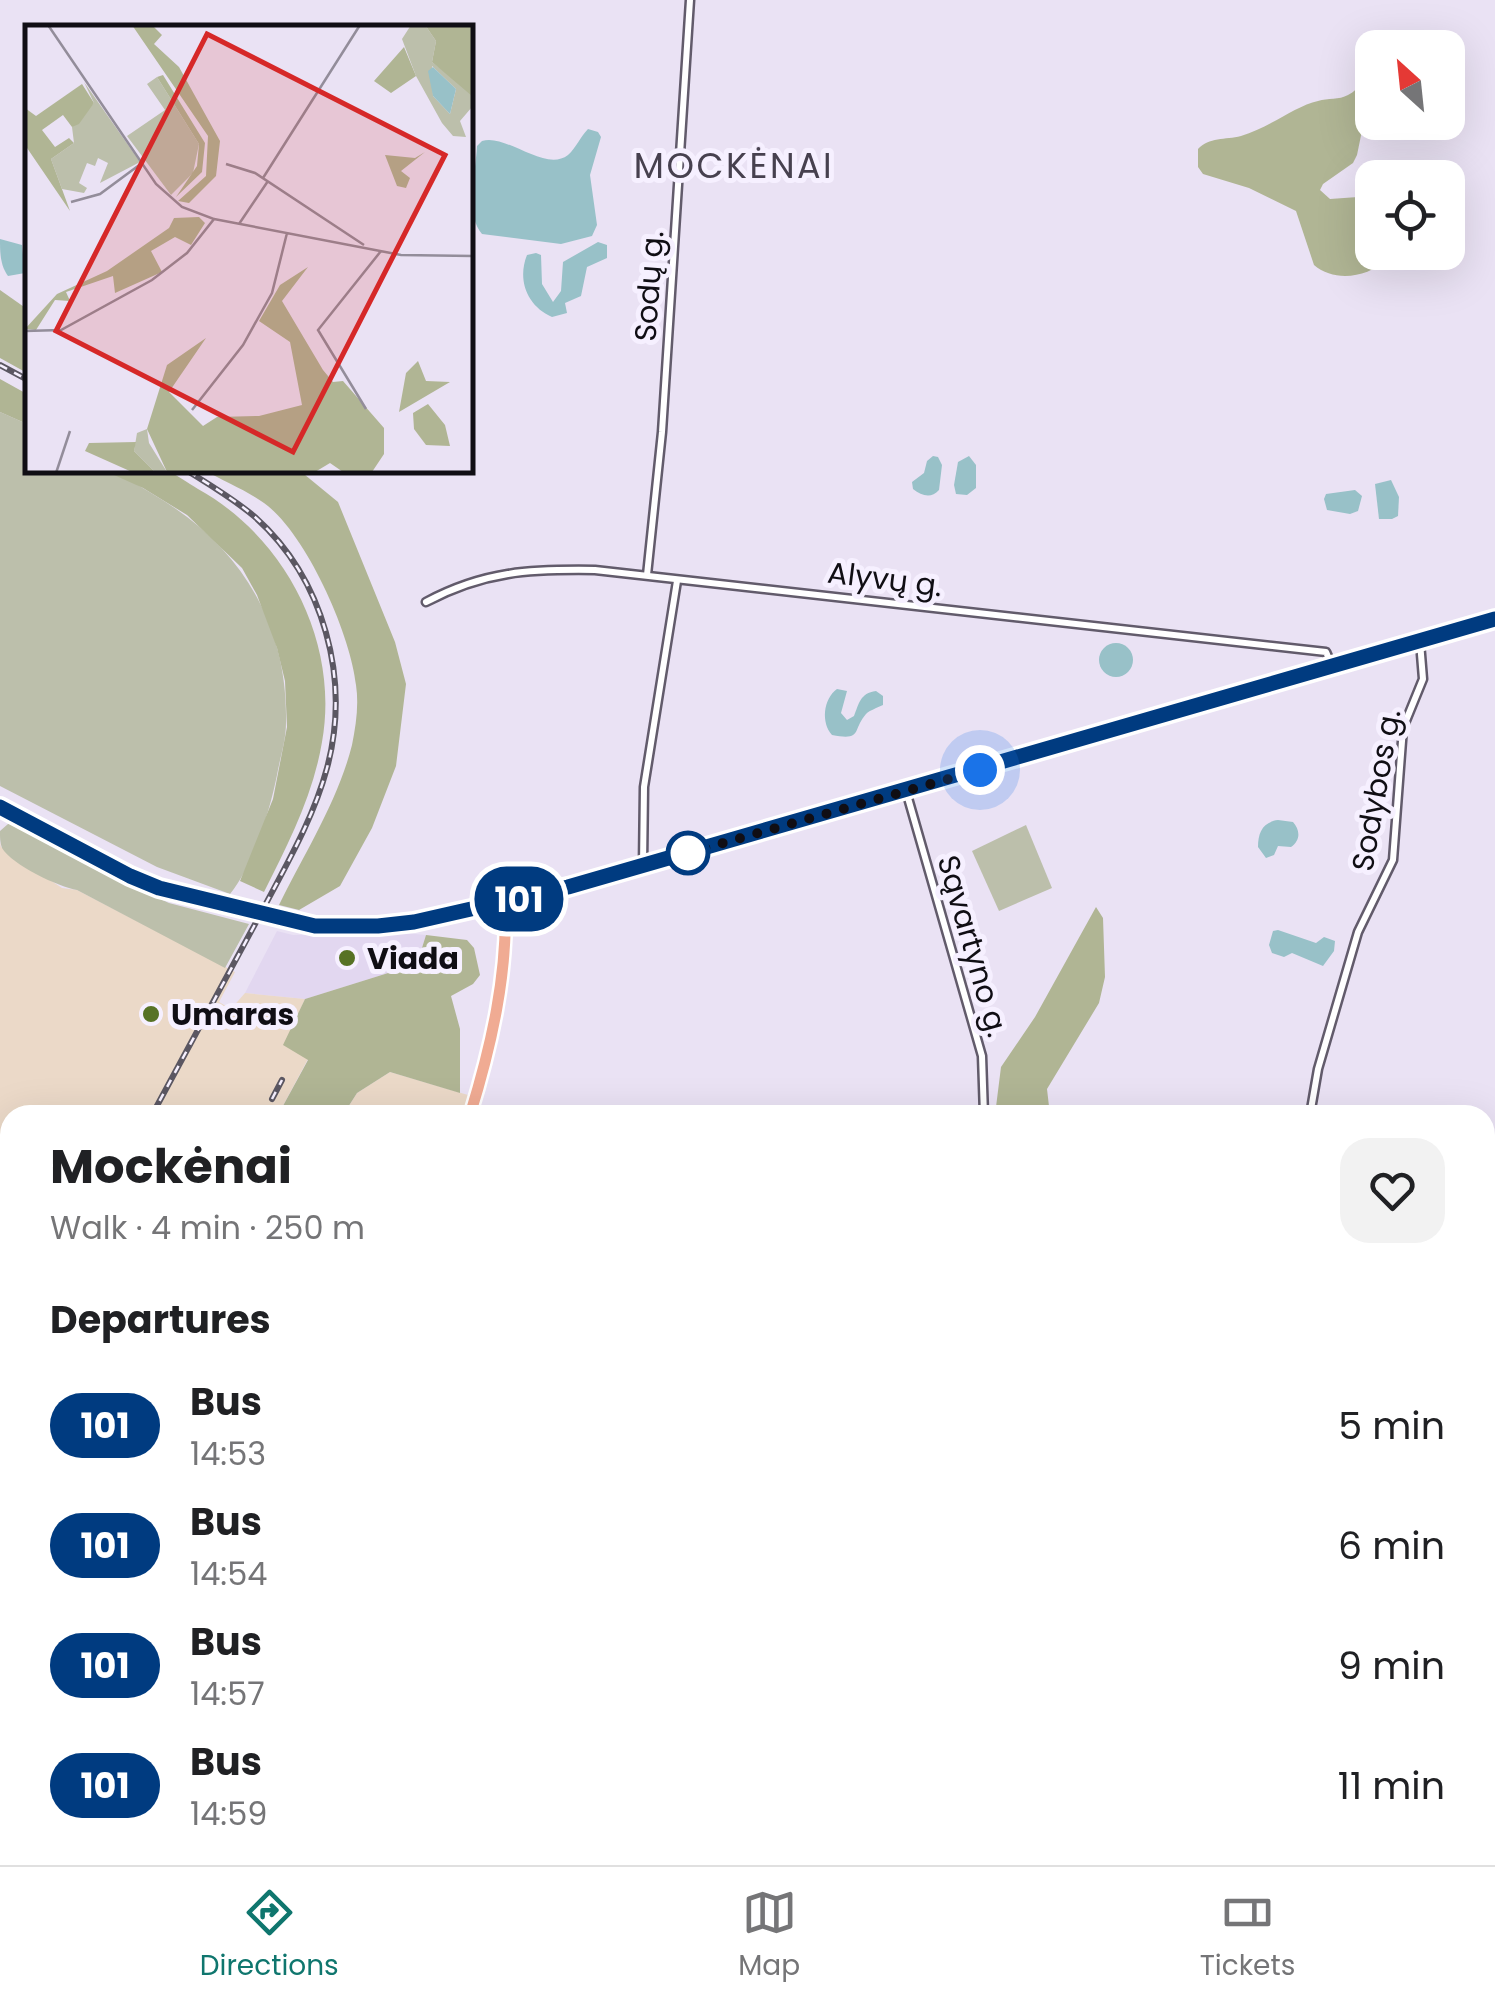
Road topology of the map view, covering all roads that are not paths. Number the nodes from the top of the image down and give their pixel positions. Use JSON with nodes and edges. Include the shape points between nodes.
{"nodes":[{"id":1,"x":690,"y":0,"type":"edge"},
{"id":2,"x":646,"y":575,"type":"junction"},
{"id":3,"x":678,"y":581,"type":"junction"},
{"id":4,"x":426,"y":602,"type":"dead end"},
{"id":5,"x":1495,"y":619,"type":"edge"},
{"id":6,"x":1420,"y":642,"type":"junction"},
{"id":7,"x":1333,"y":668,"type":"junction"},
{"id":8,"x":906,"y":791,"type":"junction"},
{"id":9,"x":1,"y":810,"type":"edge"},
{"id":10,"x":643,"y":866,"type":"junction"},
{"id":11,"x":505,"y":902,"type":"junction"},
{"id":12,"x":472,"y":1105,"type":"edge"},
{"id":13,"x":984,"y":1105,"type":"edge"},
{"id":14,"x":1312,"y":1105,"type":"edge"}],
"edges":[{"from":1,"to":2,"type":"street","name":"Sodų g.","via":[[662,432]]},
{"from":2,"to":3,"type":"street","name":"Alyvų g."},
{"from":2,"to":4,"type":"street","name":"Alyvų g.","via":[[594,570],[481,577]]},
{"from":3,"to":7,"type":"street","name":"Alyvų g.","via":[[1326,652]]},
{"from":3,"to":10,"type":"street","via":[[644,787]]},
{"from":5,"to":6,"type":"main road"},
{"from":6,"to":7,"type":"main road"},
{"from":6,"to":14,"type":"street","name":"Sodybos g.","via":[[1423,680],[1403,728],[1393,860],[1358,932]]},
{"from":7,"to":8,"type":"main road"},
{"from":8,"to":10,"type":"main road"},
{"from":8,"to":13,"type":"street","name":"Sąvartyno g.","via":[[982,1056]]},
{"from":9,"to":11,"type":"highway","bridge":true,"via":[[130,876],[296,922],[378,926]]},
{"from":10,"to":11,"type":"main road"},
{"from":11,"to":12,"type":"highway","via":[[496,1008]]}]}
